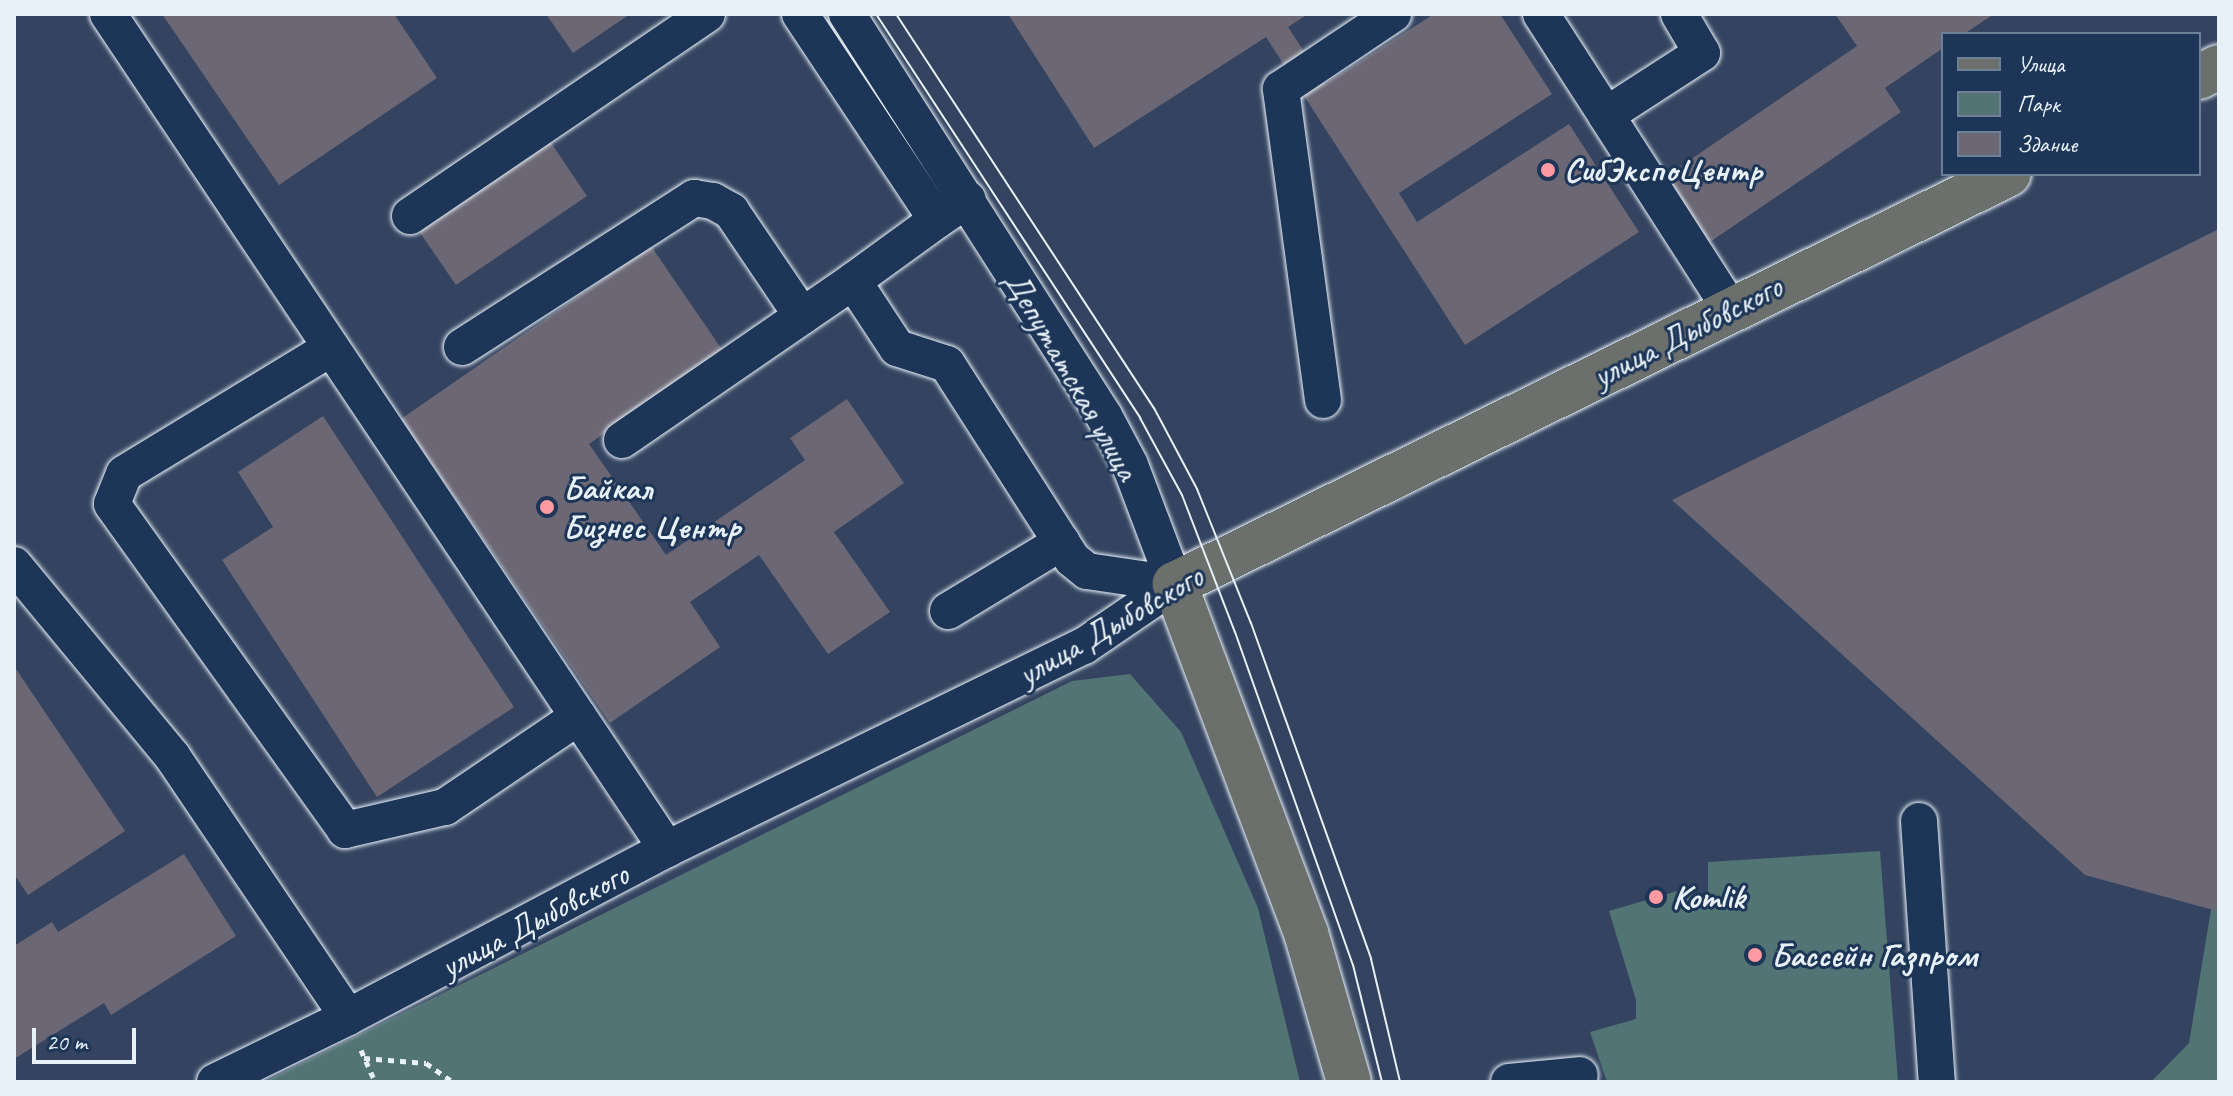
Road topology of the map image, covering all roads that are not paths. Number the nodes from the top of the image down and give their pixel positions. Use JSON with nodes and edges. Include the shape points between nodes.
{"nodes":[{"id":1,"x":108,"y":14,"type":"edge"},
{"id":2,"x":707,"y":14,"type":"edge"},
{"id":3,"x":800,"y":14,"type":"edge"},
{"id":4,"x":847,"y":14,"type":"edge"},
{"id":5,"x":1393,"y":14,"type":"edge"},
{"id":6,"x":1541,"y":14,"type":"edge"},
{"id":7,"x":1679,"y":14,"type":"edge"},
{"id":8,"x":2219,"y":67,"type":"edge"},
{"id":9,"x":2201,"y":76,"type":"edge"},
{"id":10,"x":1606,"y":115,"type":"junction"},
{"id":11,"x":2005,"y":176,"type":"edge"},
{"id":12,"x":968,"y":199,"type":"junction"},
{"id":13,"x":410,"y":216,"type":"dead end"},
{"id":14,"x":937,"y":220,"type":"junction"},
{"id":15,"x":853,"y":281,"type":"junction"},
{"id":16,"x":1730,"y":308,"type":"junction"},
{"id":17,"x":802,"y":316,"type":"junction"},
{"id":18,"x":462,"y":347,"type":"dead end"},
{"id":19,"x":331,"y":348,"type":"junction"},
{"id":20,"x":1323,"y":400,"type":"dead end"},
{"id":21,"x":622,"y":440,"type":"dead end"},
{"id":22,"x":1062,"y":542,"type":"junction"},
{"id":23,"x":14,"y":565,"type":"edge"},
{"id":24,"x":1175,"y":584,"type":"junction"},
{"id":25,"x":948,"y":611,"type":"dead end"},
{"id":26,"x":578,"y":717,"type":"junction"},
{"id":27,"x":1919,"y":821,"type":"dead end"},
{"id":28,"x":667,"y":849,"type":"junction"},
{"id":29,"x":348,"y":1017,"type":"junction"},
{"id":30,"x":1580,"y":1075,"type":"dead end"},
{"id":31,"x":215,"y":1082,"type":"edge"},
{"id":32,"x":1349,"y":1082,"type":"edge"},
{"id":33,"x":1509,"y":1082,"type":"edge"},
{"id":34,"x":1937,"y":1082,"type":"edge"}],
"edges":[{"from":1,"to":19,"type":"street"},
{"from":2,"to":13,"type":"street"},
{"from":3,"to":14,"type":"street"},
{"from":4,"to":12,"type":"street","name":"Депутатская улица"},
{"from":5,"to":20,"type":"street","via":[[1281,89]]},
{"from":6,"to":10,"type":"street"},
{"from":7,"to":10,"type":"street","via":[[1702,53]]},
{"from":8,"to":9,"type":"main road"},
{"from":10,"to":16,"type":"street"},
{"from":11,"to":16,"type":"main road","name":"улица Дыбовского"},
{"from":12,"to":14,"type":"street"},
{"from":12,"to":24,"type":"street","name":"Депутатская улица","via":[[1104,416],[1130,465]]},
{"from":14,"to":15,"type":"street"},
{"from":15,"to":17,"type":"street"},
{"from":15,"to":22,"type":"street","via":[[897,348],[947,364]]},
{"from":16,"to":24,"type":"main road","name":"улица Дыбовского","via":[[1511,422]]},
{"from":17,"to":18,"type":"street","via":[[731,211],[694,198]]},
{"from":17,"to":21,"type":"street"},
{"from":19,"to":26,"type":"street"},
{"from":19,"to":26,"type":"street","via":[[124,474],[112,504],[345,830],[445,807]]},
{"from":22,"to":24,"type":"street","via":[[1087,571]]},
{"from":22,"to":25,"type":"street"},
{"from":23,"to":29,"type":"street","via":[[172,756]]},
{"from":24,"to":28,"type":"street","name":"улица Дыбовского","via":[[1084,646]]},
{"from":24,"to":32,"type":"main road","name":"Депутатская улица","via":[[1306,933]]},
{"from":26,"to":28,"type":"street"},
{"from":27,"to":34,"type":"street"},
{"from":28,"to":29,"type":"street","name":"улица Дыбовского"},
{"from":29,"to":31,"type":"street","name":"улица Дыбовского"},
{"from":30,"to":33,"type":"street"}]}
